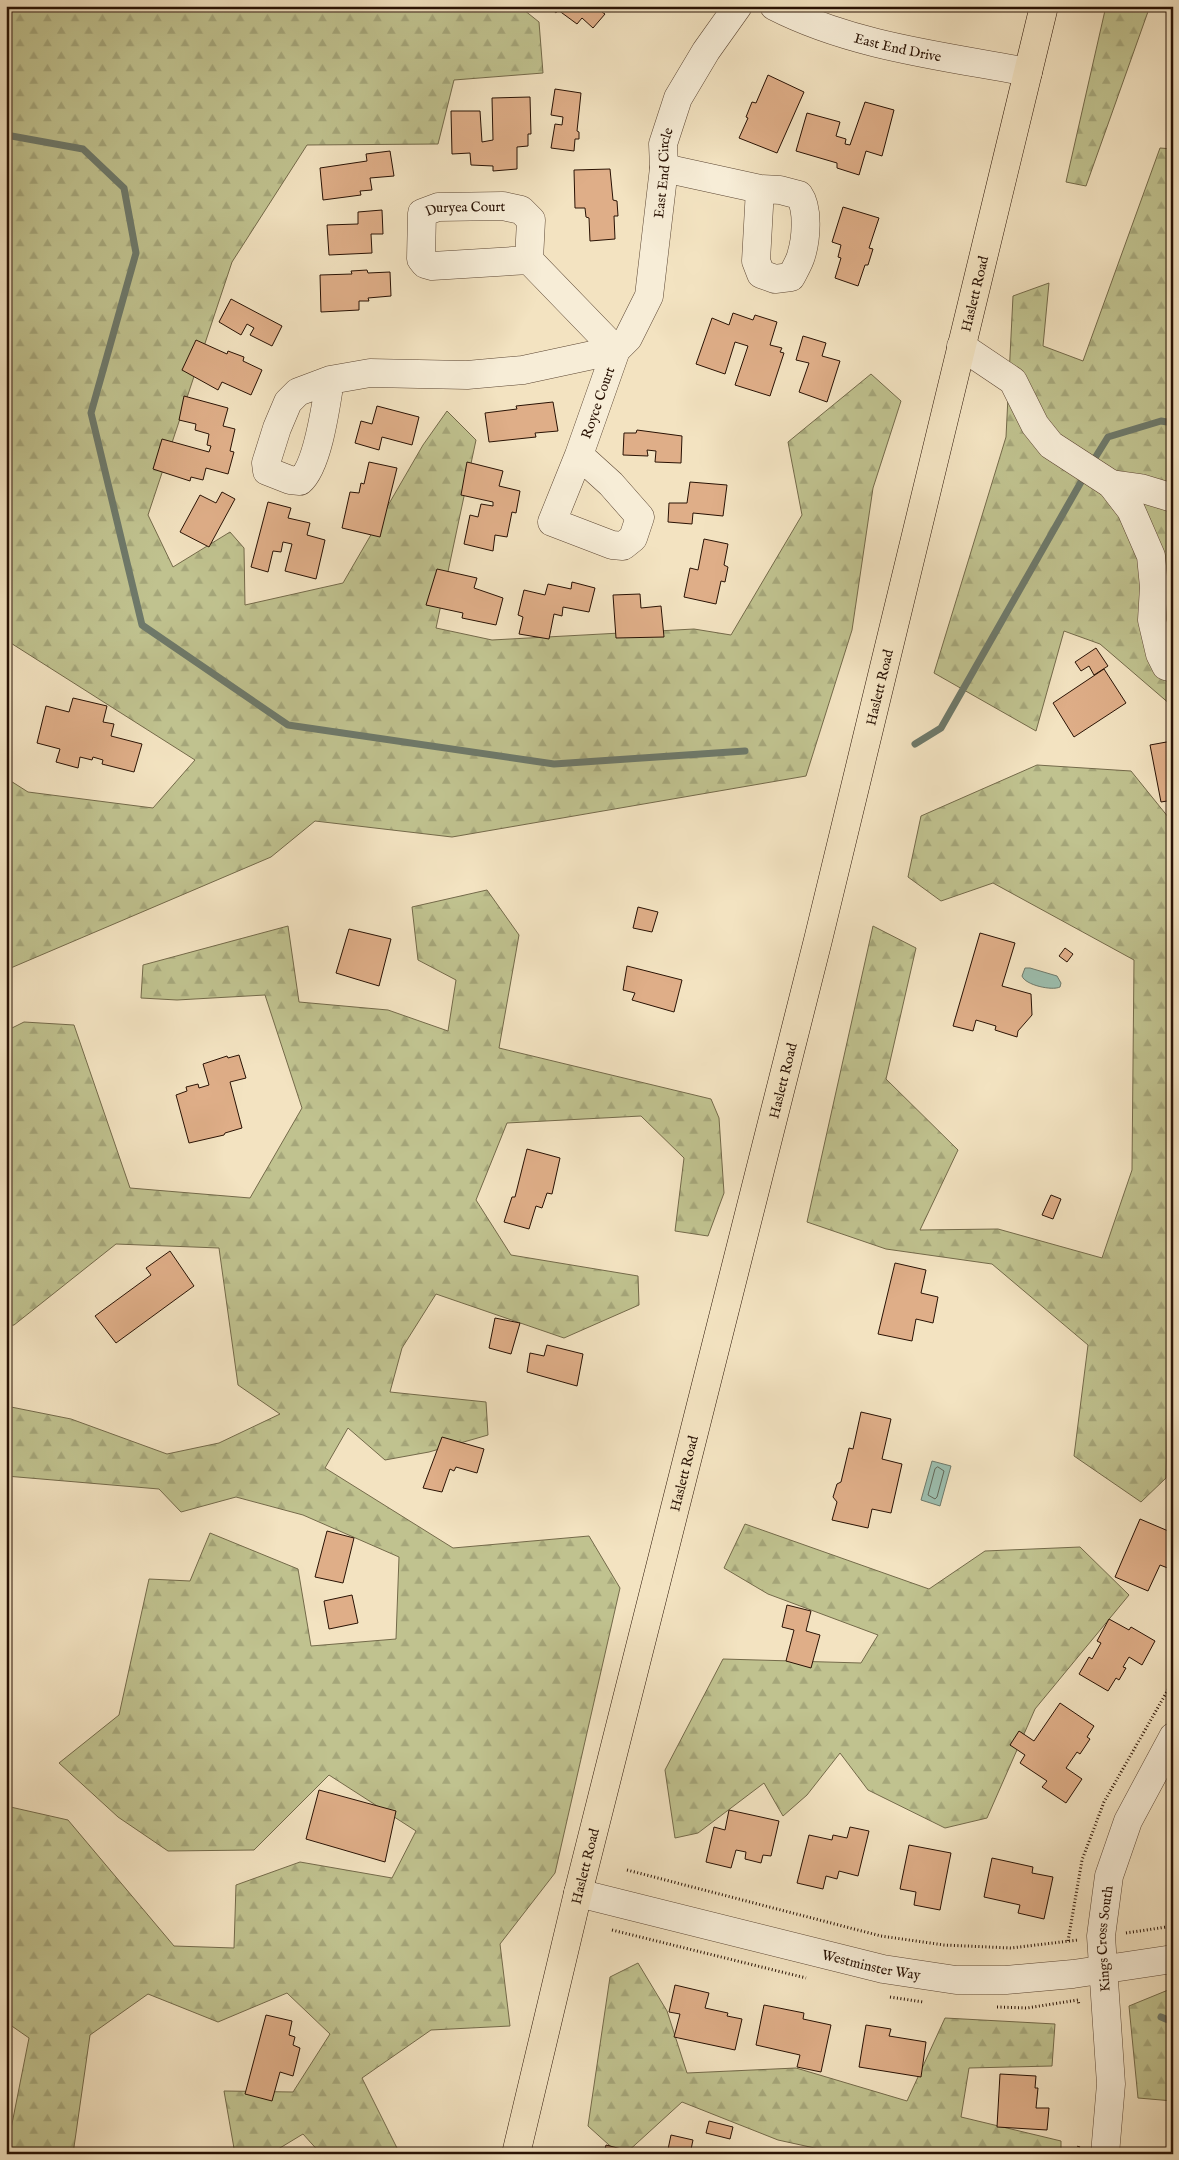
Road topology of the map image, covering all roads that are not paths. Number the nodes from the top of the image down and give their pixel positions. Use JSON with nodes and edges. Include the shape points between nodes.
{"nodes":[{"id":1,"x":738,"y":6,"type":"edge"},
{"id":2,"x":774,"y":6,"type":"edge"},
{"id":3,"x":1044,"y":6,"type":"edge"},
{"id":4,"x":1028,"y":72,"type":"junction"},
{"id":5,"x":664,"y":168,"type":"junction"},
{"id":6,"x":760,"y":189,"type":"dead end"},
{"id":7,"x":529,"y":260,"type":"dead end"},
{"id":8,"x":961,"y":346,"type":"junction"},
{"id":9,"x":616,"y":350,"type":"junction"},
{"id":10,"x":330,"y":380,"type":"dead end"},
{"id":11,"x":579,"y":455,"type":"dead end"},
{"id":12,"x":1111,"y":484,"type":"junction"},
{"id":13,"x":1173,"y":498,"type":"edge"},
{"id":14,"x":1173,"y":668,"type":"edge"},
{"id":15,"x":1173,"y":1737,"type":"edge"},
{"id":16,"x":578,"y":1893,"type":"junction"},
{"id":17,"x":1173,"y":1959,"type":"edge"},
{"id":18,"x":1102,"y":1968,"type":"junction"},
{"id":19,"x":516,"y":2154,"type":"edge"},
{"id":20,"x":1105,"y":2154,"type":"edge"}],
"edges":[{"from":1,"to":5,"type":"street","name":"East End Circle","via":[[678,98],[663,144]]},
{"from":2,"to":4,"type":"street","name":"East End Drive","via":[[861,39]]},
{"from":3,"to":4,"type":"main road","name":"Haslett Road"},
{"from":4,"to":8,"type":"main road","name":"Haslett Road"},
{"from":5,"to":6,"type":"street"},
{"from":5,"to":9,"type":"street","name":"East End Circle","via":[[649,296],[628,338]]},
{"from":7,"to":9,"type":"street"},
{"from":8,"to":12,"type":"street","via":[[1013,381],[1035,425],[1051,446]]},
{"from":8,"to":16,"type":"main road","name":"Haslett Road","via":[[816,949]]},
{"from":9,"to":10,"type":"street","via":[[523,370],[467,375],[370,373]]},
{"from":9,"to":11,"type":"street","name":"Royce Court"},
{"from":12,"to":13,"type":"street"},
{"from":12,"to":14,"type":"street","via":[[1131,510],[1151,556],[1154,587],[1152,620],[1160,654],[1166,666]]},
{"from":15,"to":18,"type":"street","name":"Kings Cross South","via":[[1128,1821],[1109,1876],[1101,1936]]},
{"from":16,"to":18,"type":"street","name":"Westminster Way","via":[[883,1969],[956,1980],[1006,1980]]},
{"from":16,"to":19,"type":"main road","name":"Haslett Road"},
{"from":17,"to":18,"type":"street","name":"Westminster Way"},
{"from":18,"to":20,"type":"street","name":"Kings Cross South","via":[[1111,2084]]}]}
